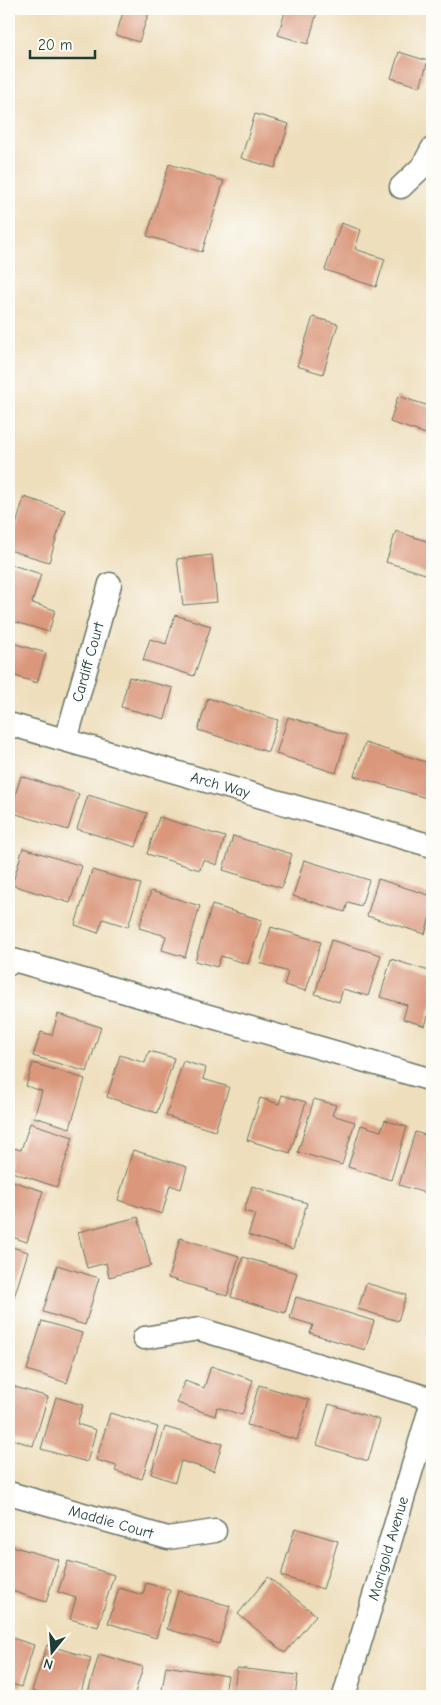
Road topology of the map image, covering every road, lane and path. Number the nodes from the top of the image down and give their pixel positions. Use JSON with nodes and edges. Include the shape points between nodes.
{"nodes":[{"id":1,"x":432,"y":149,"type":"edge"},
{"id":2,"x":401,"y":187,"type":"dead end"},
{"id":3,"x":110,"y":584,"type":"dead end"},
{"id":4,"x":9,"y":724,"type":"edge"},
{"id":5,"x":66,"y":740,"type":"junction"},
{"id":6,"x":432,"y":846,"type":"edge"},
{"id":7,"x":9,"y":961,"type":"edge"},
{"id":8,"x":432,"y":1080,"type":"edge"},
{"id":9,"x":144,"y":1338,"type":"dead end"},
{"id":10,"x":432,"y":1400,"type":"edge"},
{"id":11,"x":9,"y":1493,"type":"edge"},
{"id":12,"x":215,"y":1531,"type":"dead end"},
{"id":13,"x":344,"y":1696,"type":"edge"}],
"edges":[{"from":1,"to":2,"type":"street","via":[[423,166]]},
{"from":3,"to":5,"type":"street","name":"Cardiff Court"},
{"from":4,"to":5,"type":"street","name":"Arch Way"},
{"from":5,"to":6,"type":"street","name":"Arch Way"},
{"from":7,"to":8,"type":"street"},
{"from":9,"to":10,"type":"street","via":[[199,1329]]},
{"from":10,"to":13,"type":"street","name":"Marigold Avenue"},
{"from":11,"to":12,"type":"street","name":"Maddie Court","via":[[168,1538]]}]}
